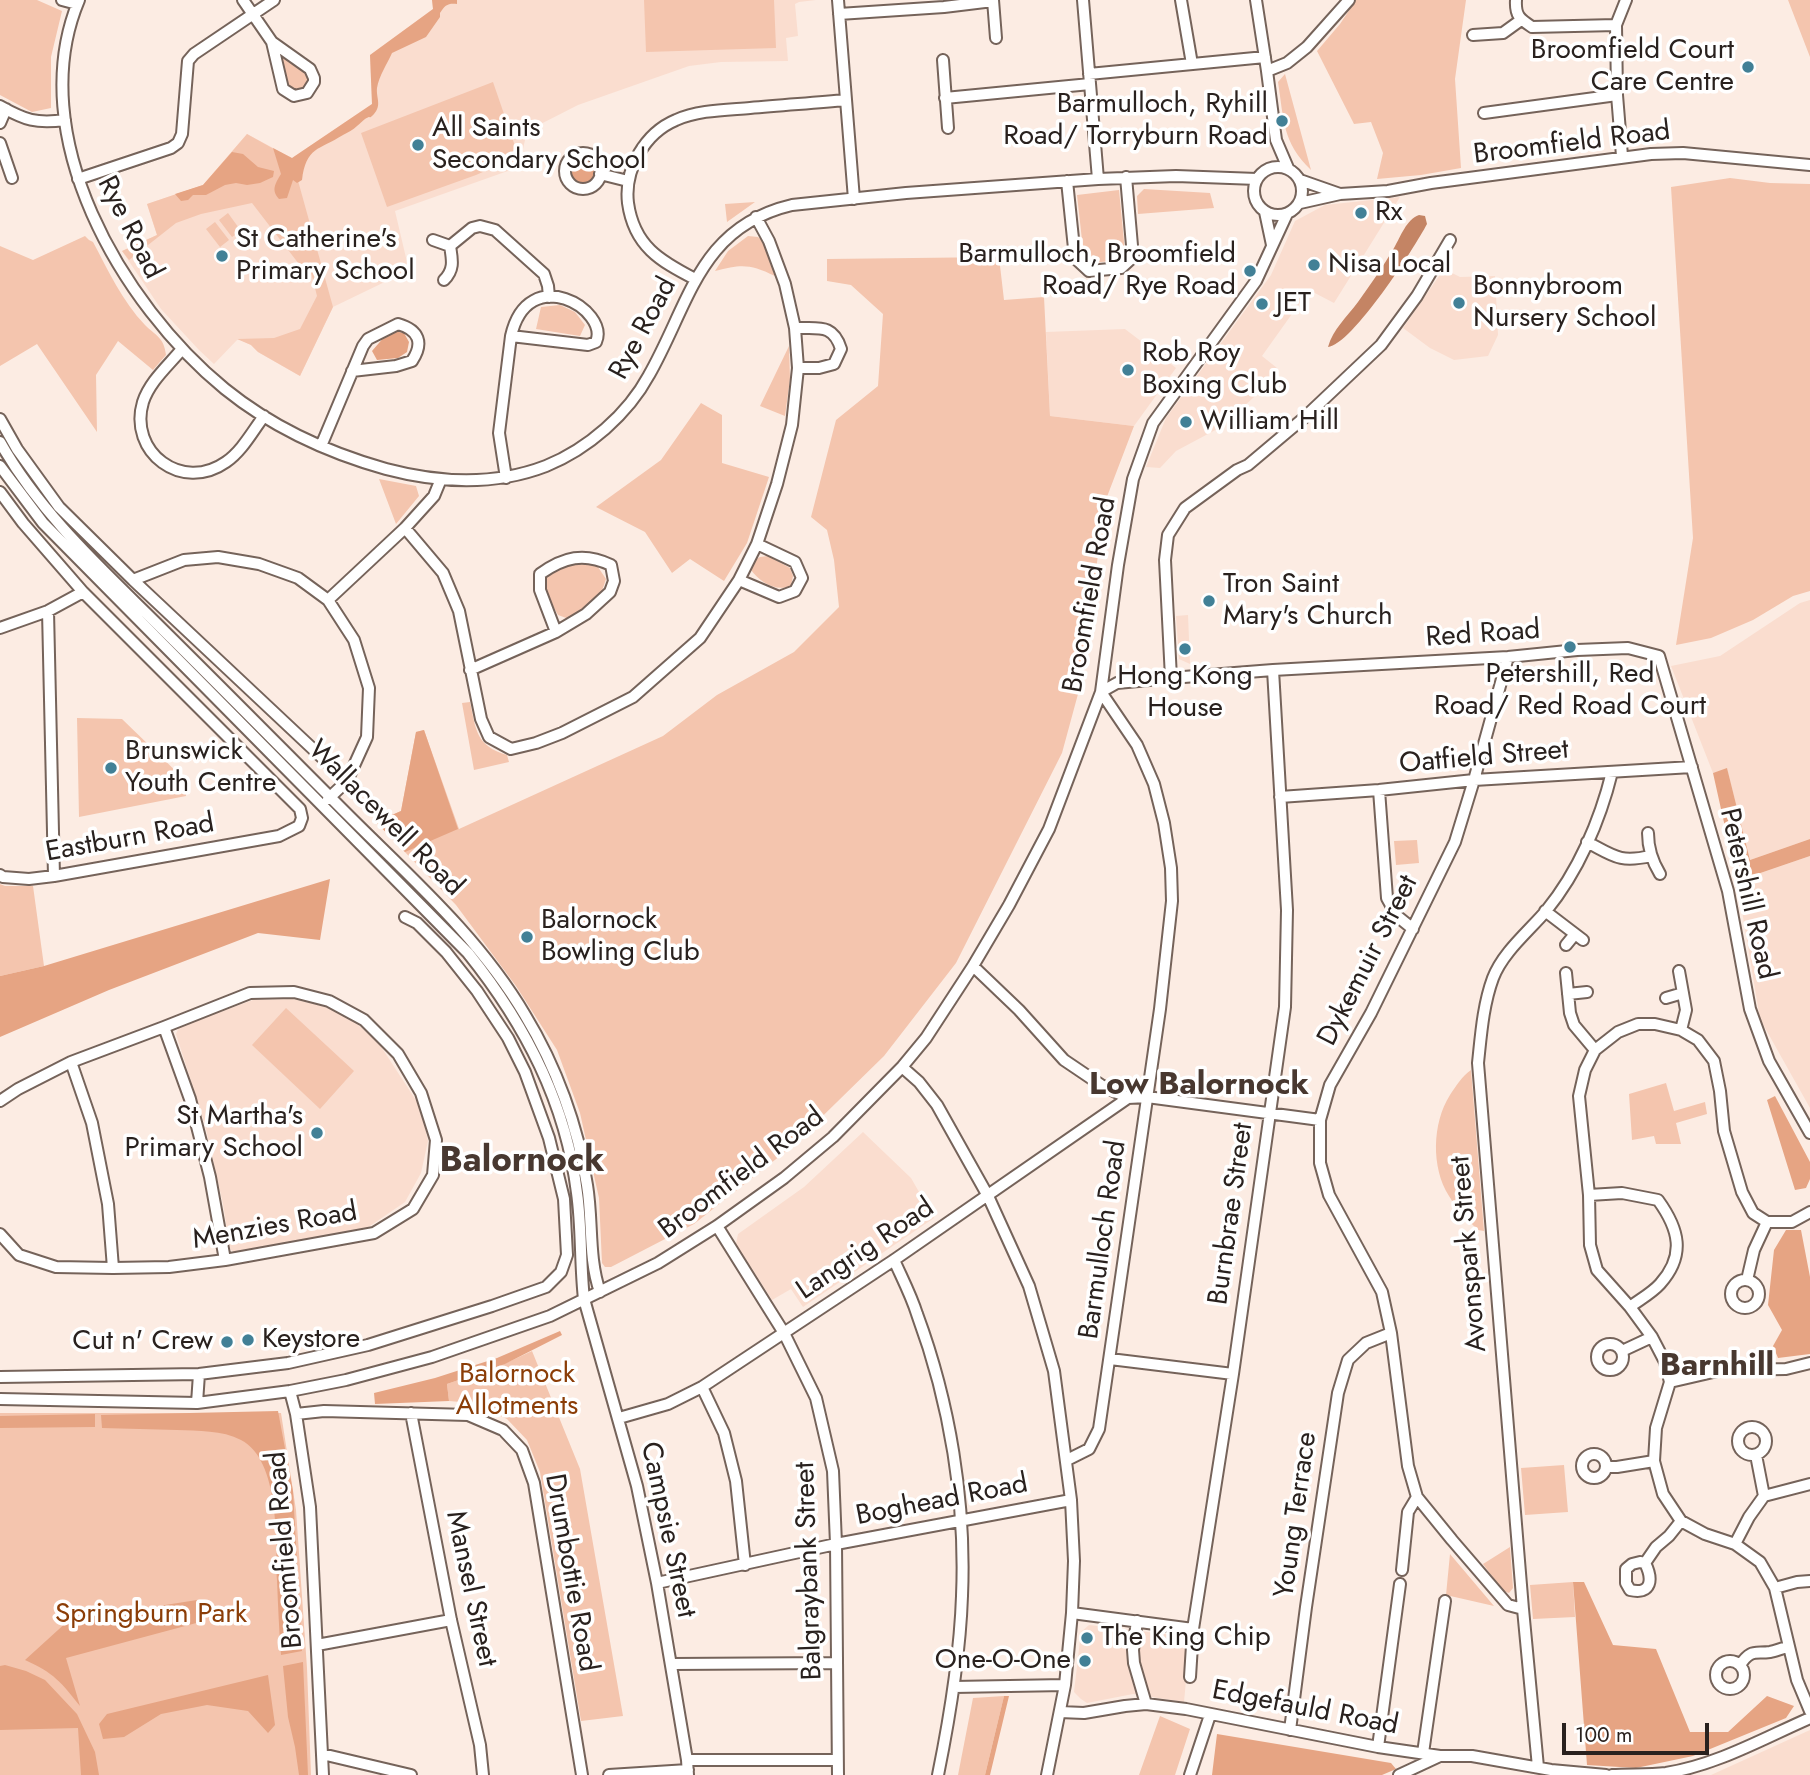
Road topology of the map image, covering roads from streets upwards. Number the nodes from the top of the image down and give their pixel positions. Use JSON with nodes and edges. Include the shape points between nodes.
{"nodes":[{"id":1,"x":62,"y":0,"type":"edge"},
{"id":2,"x":243,"y":0,"type":"edge"},
{"id":3,"x":274,"y":0,"type":"edge"},
{"id":4,"x":838,"y":0,"type":"edge"},
{"id":5,"x":993,"y":0,"type":"edge"},
{"id":6,"x":1083,"y":0,"type":"edge"},
{"id":7,"x":1181,"y":0,"type":"edge"},
{"id":8,"x":1256,"y":0,"type":"edge"},
{"id":9,"x":1349,"y":0,"type":"edge"},
{"id":10,"x":1516,"y":0,"type":"edge"},
{"id":11,"x":1626,"y":0,"type":"edge"},
{"id":12,"x":78,"y":2,"type":"edge"},
{"id":13,"x":839,"y":14,"type":"junction"},
{"id":14,"x":253,"y":15,"type":"junction"},
{"id":15,"x":1521,"y":20,"type":"junction"},
{"id":16,"x":1616,"y":24,"type":"junction"},
{"id":17,"x":1473,"y":35,"type":"dead end"},
{"id":18,"x":996,"y":38,"type":"dead end"},
{"id":19,"x":272,"y":42,"type":"junction"},
{"id":20,"x":1265,"y":57,"type":"junction"},
{"id":21,"x":943,"y":60,"type":"dead end"},
{"id":22,"x":1192,"y":64,"type":"junction"},
{"id":23,"x":1268,"y":71,"type":"junction"},
{"id":24,"x":1089,"y":79,"type":"junction"},
{"id":25,"x":1617,"y":94,"type":"junction"},
{"id":26,"x":945,"y":98,"type":"junction"},
{"id":27,"x":846,"y":100,"type":"junction"},
{"id":28,"x":3,"y":107,"type":"edge"},
{"id":29,"x":1484,"y":113,"type":"dead end"},
{"id":30,"x":65,"y":120,"type":"junction"},
{"id":31,"x":0,"y":123,"type":"edge"},
{"id":32,"x":948,"y":128,"type":"dead end"},
{"id":33,"x":1276,"y":140,"type":"junction"},
{"id":34,"x":0,"y":143,"type":"edge"},
{"id":35,"x":1622,"y":156,"type":"junction"},
{"id":36,"x":1810,"y":165,"type":"edge"},
{"id":37,"x":1270,"y":168,"type":"junction"},
{"id":38,"x":1288,"y":168,"type":"junction"},
{"id":39,"x":600,"y":174,"type":"dead end"},
{"id":40,"x":1126,"y":177,"type":"junction"},
{"id":41,"x":12,"y":178,"type":"dead end"},
{"id":42,"x":1227,"y":178,"type":"junction"},
{"id":43,"x":78,"y":179,"type":"junction"},
{"id":44,"x":1098,"y":179,"type":"junction"},
{"id":45,"x":1257,"y":179,"type":"junction"},
{"id":46,"x":1300,"y":180,"type":"junction"},
{"id":47,"x":628,"y":181,"type":"junction"},
{"id":48,"x":1067,"y":181,"type":"junction"},
{"id":49,"x":1340,"y":194,"type":"junction"},
{"id":50,"x":1254,"y":195,"type":"junction"},
{"id":51,"x":854,"y":199,"type":"junction"},
{"id":52,"x":1300,"y":203,"type":"junction"},
{"id":53,"x":1265,"y":212,"type":"junction"},
{"id":54,"x":1287,"y":214,"type":"junction"},
{"id":55,"x":756,"y":217,"type":"junction"},
{"id":56,"x":433,"y":240,"type":"dead end"},
{"id":57,"x":1450,"y":240,"type":"dead end"},
{"id":58,"x":1272,"y":245,"type":"junction"},
{"id":59,"x":450,"y":246,"type":"junction"},
{"id":60,"x":695,"y":279,"type":"junction"},
{"id":61,"x":444,"y":280,"type":"dead end"},
{"id":62,"x":549,"y":297,"type":"junction"},
{"id":63,"x":795,"y":328,"type":"junction"},
{"id":64,"x":511,"y":336,"type":"junction"},
{"id":65,"x":182,"y":349,"type":"junction"},
{"id":66,"x":798,"y":368,"type":"junction"},
{"id":67,"x":352,"y":371,"type":"junction"},
{"id":68,"x":264,"y":416,"type":"junction"},
{"id":69,"x":0,"y":419,"type":"edge"},
{"id":70,"x":0,"y":442,"type":"edge"},
{"id":71,"x":321,"y":446,"type":"junction"},
{"id":72,"x":0,"y":466,"type":"edge"},
{"id":73,"x":506,"y":478,"type":"junction"},
{"id":74,"x":441,"y":479,"type":"junction"},
{"id":75,"x":0,"y":492,"type":"edge"},
{"id":76,"x":405,"y":528,"type":"junction"},
{"id":77,"x":757,"y":544,"type":"junction"},
{"id":78,"x":133,"y":580,"type":"junction"},
{"id":79,"x":739,"y":580,"type":"junction"},
{"id":80,"x":83,"y":592,"type":"junction"},
{"id":81,"x":328,"y":600,"type":"junction"},
{"id":82,"x":48,"y":611,"type":"junction"},
{"id":83,"x":0,"y":628,"type":"edge"},
{"id":84,"x":556,"y":632,"type":"junction"},
{"id":85,"x":1659,"y":656,"type":"joint"},
{"id":86,"x":1508,"y":657,"type":"junction"},
{"id":87,"x":470,"y":670,"type":"junction"},
{"id":88,"x":1273,"y":670,"type":"junction"},
{"id":89,"x":1171,"y":678,"type":"junction"},
{"id":90,"x":217,"y":691,"type":"junction"},
{"id":91,"x":1101,"y":692,"type":"junction"},
{"id":92,"x":199,"y":709,"type":"junction"},
{"id":93,"x":1692,"y":767,"type":"junction"},
{"id":94,"x":1612,"y":772,"type":"junction"},
{"id":95,"x":1474,"y":779,"type":"junction"},
{"id":96,"x":347,"y":781,"type":"junction"},
{"id":97,"x":1379,"y":790,"type":"junction"},
{"id":98,"x":331,"y":797,"type":"junction"},
{"id":99,"x":1280,"y":797,"type":"junction"},
{"id":100,"x":322,"y":805,"type":"junction"},
{"id":101,"x":302,"y":818,"type":"joint"},
{"id":102,"x":1648,"y":833,"type":"dead end"},
{"id":103,"x":1587,"y":842,"type":"junction"},
{"id":104,"x":1651,"y":856,"type":"junction"},
{"id":105,"x":1660,"y":874,"type":"dead end"},
{"id":106,"x":0,"y":875,"type":"edge"},
{"id":107,"x":54,"y":876,"type":"junction"},
{"id":108,"x":1545,"y":911,"type":"junction"},
{"id":109,"x":405,"y":917,"type":"dead end"},
{"id":110,"x":1413,"y":929,"type":"junction"},
{"id":111,"x":1566,"y":945,"type":"dead end"},
{"id":112,"x":973,"y":966,"type":"junction"},
{"id":113,"x":1679,"y":971,"type":"dead end"},
{"id":114,"x":1566,"y":973,"type":"dead end"},
{"id":115,"x":1587,"y":992,"type":"dead end"},
{"id":116,"x":1683,"y":993,"type":"junction"},
{"id":117,"x":1568,"y":994,"type":"junction"},
{"id":118,"x":1666,"y":998,"type":"dead end"},
{"id":119,"x":164,"y":1027,"type":"junction"},
{"id":120,"x":1681,"y":1030,"type":"junction"},
{"id":121,"x":1595,"y":1050,"type":"junction"},
{"id":122,"x":544,"y":1061,"type":"junction"},
{"id":123,"x":71,"y":1062,"type":"junction"},
{"id":124,"x":902,"y":1067,"type":"junction"},
{"id":125,"x":525,"y":1072,"type":"junction"},
{"id":126,"x":1147,"y":1097,"type":"junction"},
{"id":127,"x":1128,"y":1098,"type":"junction"},
{"id":128,"x":0,"y":1101,"type":"edge"},
{"id":129,"x":1269,"y":1114,"type":"junction"},
{"id":130,"x":1320,"y":1120,"type":"junction"},
{"id":131,"x":1810,"y":1133,"type":"edge"},
{"id":132,"x":1589,"y":1195,"type":"junction"},
{"id":133,"x":988,"y":1196,"type":"junction"},
{"id":134,"x":1810,"y":1212,"type":"edge"},
{"id":135,"x":1767,"y":1222,"type":"junction"},
{"id":136,"x":717,"y":1226,"type":"junction"},
{"id":137,"x":0,"y":1234,"type":"edge"},
{"id":138,"x":225,"y":1260,"type":"junction"},
{"id":139,"x":894,"y":1260,"type":"junction"},
{"id":140,"x":113,"y":1268,"type":"junction"},
{"id":141,"x":1747,"y":1280,"type":"dead end"},
{"id":142,"x":600,"y":1292,"type":"junction"},
{"id":143,"x":583,"y":1299,"type":"junction"},
{"id":144,"x":1630,"y":1307,"type":"junction"},
{"id":145,"x":784,"y":1333,"type":"junction"},
{"id":146,"x":1391,"y":1333,"type":"junction"},
{"id":147,"x":1652,"y":1336,"type":"junction"},
{"id":148,"x":1622,"y":1351,"type":"dead end"},
{"id":149,"x":1110,"y":1359,"type":"junction"},
{"id":150,"x":1810,"y":1363,"type":"edge"},
{"id":151,"x":199,"y":1374,"type":"junction"},
{"id":152,"x":1233,"y":1374,"type":"junction"},
{"id":153,"x":0,"y":1377,"type":"edge"},
{"id":154,"x":1670,"y":1382,"type":"junction"},
{"id":155,"x":702,"y":1387,"type":"junction"},
{"id":156,"x":290,"y":1391,"type":"junction"},
{"id":157,"x":0,"y":1399,"type":"edge"},
{"id":158,"x":197,"y":1403,"type":"junction"},
{"id":159,"x":411,"y":1413,"type":"junction"},
{"id":160,"x":296,"y":1414,"type":"junction"},
{"id":161,"x":619,"y":1418,"type":"junction"},
{"id":162,"x":1756,"y":1455,"type":"dead end"},
{"id":163,"x":1067,"y":1460,"type":"junction"},
{"id":164,"x":1654,"y":1461,"type":"junction"},
{"id":165,"x":1606,"y":1466,"type":"dead end"},
{"id":166,"x":1810,"y":1484,"type":"edge"},
{"id":167,"x":1764,"y":1496,"type":"junction"},
{"id":168,"x":1417,"y":1497,"type":"junction"},
{"id":169,"x":1071,"y":1500,"type":"junction"},
{"id":170,"x":961,"y":1521,"type":"junction"},
{"id":171,"x":1681,"y":1521,"type":"junction"},
{"id":172,"x":836,"y":1544,"type":"junction"},
{"id":173,"x":1735,"y":1544,"type":"junction"},
{"id":174,"x":1646,"y":1563,"type":"dead end"},
{"id":175,"x":745,"y":1565,"type":"junction"},
{"id":176,"x":1402,"y":1570,"type":"dead end"},
{"id":177,"x":1810,"y":1581,"type":"edge"},
{"id":178,"x":657,"y":1583,"type":"junction"},
{"id":179,"x":1400,"y":1584,"type":"dead end"},
{"id":180,"x":1775,"y":1588,"type":"junction"},
{"id":181,"x":1445,"y":1601,"type":"dead end"},
{"id":182,"x":1523,"y":1609,"type":"junction"},
{"id":183,"x":1072,"y":1613,"type":"junction"},
{"id":184,"x":451,"y":1620,"type":"junction"},
{"id":185,"x":1137,"y":1621,"type":"junction"},
{"id":186,"x":1193,"y":1629,"type":"junction"},
{"id":187,"x":317,"y":1645,"type":"junction"},
{"id":188,"x":1788,"y":1647,"type":"junction"},
{"id":189,"x":837,"y":1662,"type":"junction"},
{"id":190,"x":672,"y":1664,"type":"junction"},
{"id":191,"x":1740,"y":1665,"type":"dead end"},
{"id":192,"x":1190,"y":1677,"type":"dead end"},
{"id":193,"x":1065,"y":1685,"type":"junction"},
{"id":194,"x":954,"y":1687,"type":"junction"},
{"id":195,"x":1146,"y":1704,"type":"junction"},
{"id":196,"x":1810,"y":1711,"type":"edge"},
{"id":197,"x":1060,"y":1712,"type":"junction"},
{"id":198,"x":1210,"y":1715,"type":"junction"},
{"id":199,"x":1810,"y":1718,"type":"edge"},
{"id":200,"x":1290,"y":1730,"type":"junction"},
{"id":201,"x":1378,"y":1747,"type":"junction"},
{"id":202,"x":1423,"y":1753,"type":"junction"},
{"id":203,"x":323,"y":1754,"type":"junction"},
{"id":204,"x":1440,"y":1756,"type":"junction"},
{"id":205,"x":837,"y":1760,"type":"junction"},
{"id":206,"x":1538,"y":1767,"type":"junction"},
{"id":207,"x":688,"y":1768,"type":"edge"},
{"id":208,"x":323,"y":1775,"type":"edge"},
{"id":209,"x":411,"y":1775,"type":"edge"},
{"id":210,"x":483,"y":1775,"type":"edge"},
{"id":211,"x":582,"y":1775,"type":"edge"},
{"id":212,"x":610,"y":1775,"type":"edge"},
{"id":213,"x":838,"y":1775,"type":"edge"},
{"id":214,"x":938,"y":1775,"type":"edge"},
{"id":215,"x":1047,"y":1775,"type":"edge"},
{"id":216,"x":1190,"y":1775,"type":"edge"},
{"id":217,"x":1399,"y":1775,"type":"edge"},
{"id":218,"x":1606,"y":1775,"type":"edge"},
{"id":219,"x":1612,"y":1775,"type":"edge"}],
"edges":[{"from":1,"to":12,"type":"street"},
{"from":2,"to":14,"type":"street"},
{"from":3,"to":14,"type":"street"},
{"from":4,"to":13,"type":"street"},
{"from":5,"to":13,"type":"street"},
{"from":5,"to":18,"type":"street"},
{"from":6,"to":24,"type":"street"},
{"from":7,"to":22,"type":"street"},
{"from":8,"to":20,"type":"street"},
{"from":9,"to":23,"type":"street","via":[[1307,47]]},
{"from":10,"to":15,"type":"street"},
{"from":11,"to":16,"type":"street"},
{"from":12,"to":30,"type":"street","name":"Rye Road","via":[[63,70]]},
{"from":13,"to":27,"type":"street"},
{"from":14,"to":19,"type":"street"},
{"from":14,"to":43,"type":"street","via":[[188,61],[178,143]]},
{"from":15,"to":16,"type":"street","via":[[1532,27]]},
{"from":15,"to":17,"type":"street","via":[[1503,33]]},
{"from":16,"to":25,"type":"street"},
{"from":19,"to":19,"type":"street","via":[[283,89],[294,96],[307,93],[314,82],[310,69]]},
{"from":20,"to":22,"type":"street"},
{"from":20,"to":23,"type":"street"},
{"from":21,"to":26,"type":"street"},
{"from":22,"to":24,"type":"street"},
{"from":23,"to":33,"type":"street"},
{"from":24,"to":26,"type":"street"},
{"from":24,"to":44,"type":"street"},
{"from":25,"to":29,"type":"street"},
{"from":25,"to":35,"type":"street"},
{"from":26,"to":32,"type":"street"},
{"from":27,"to":47,"type":"street","via":[[678,119],[648,140]]},
{"from":27,"to":51,"type":"street"},
{"from":28,"to":30,"type":"street","via":[[29,120]]},
{"from":28,"to":31,"type":"street"},
{"from":30,"to":43,"type":"street","name":"Rye Road"},
{"from":33,"to":37,"type":"street"},
{"from":33,"to":38,"type":"street"},
{"from":34,"to":41,"type":"street"},
{"from":35,"to":36,"type":"street","name":"Broomfield Road","via":[[1683,153]]},
{"from":35,"to":49,"type":"street","name":"Broomfield Road"},
{"from":37,"to":38,"type":"street"},
{"from":37,"to":45,"type":"street"},
{"from":38,"to":46,"type":"street"},
{"from":39,"to":47,"type":"street"},
{"from":40,"to":42,"type":"street","name":"Rye Road"},
{"from":40,"to":44,"type":"street","name":"Rye Road"},
{"from":40,"to":48,"type":"street","via":[[1133,257],[1121,268],[1089,271],[1075,258]]},
{"from":42,"to":45,"type":"street","name":"Rye Road"},
{"from":42,"to":50,"type":"street","name":"Rye Road"},
{"from":43,"to":65,"type":"street","name":"Rye Road","via":[[120,269]]},
{"from":44,"to":48,"type":"street","name":"Rye Road"},
{"from":45,"to":50,"type":"street"},
{"from":46,"to":49,"type":"street","name":"Broomfield Road"},
{"from":46,"to":52,"type":"street"},
{"from":47,"to":60,"type":"street","via":[[636,232],[667,265]]},
{"from":48,"to":51,"type":"street","name":"Rye Road"},
{"from":49,"to":52,"type":"street","name":"Broomfield Road"},
{"from":50,"to":53,"type":"street"},
{"from":51,"to":55,"type":"street","name":"Rye Road","via":[[792,205]]},
{"from":52,"to":54,"type":"street"},
{"from":53,"to":54,"type":"street"},
{"from":53,"to":58,"type":"street"},
{"from":54,"to":58,"type":"street","name":"Broomfield Road"},
{"from":55,"to":60,"type":"street","name":"Rye Road","via":[[724,240]]},
{"from":55,"to":63,"type":"street","via":[[785,284]]},
{"from":56,"to":59,"type":"street"},
{"from":57,"to":89,"type":"street","via":[[1381,345],[1248,465],[1185,508],[1168,535],[1164,559]]},
{"from":58,"to":91,"type":"street","name":"Broomfield Road","via":[[1256,281],[1153,423],[1133,479]]},
{"from":59,"to":61,"type":"street","via":[[453,266]]},
{"from":59,"to":62,"type":"street","via":[[472,228],[495,230],[544,274]]},
{"from":60,"to":73,"type":"street","name":"Rye Road","via":[[649,376],[622,412],[606,428],[549,465]]},
{"from":62,"to":64,"type":"street","via":[[522,309]]},
{"from":62,"to":64,"type":"street","via":[[573,301],[584,310],[597,327],[596,342],[588,345]]},
{"from":63,"to":66,"type":"street"},
{"from":63,"to":66,"type":"street","via":[[825,329],[837,336],[841,349],[834,364]]},
{"from":64,"to":73,"type":"street","via":[[499,433]]},
{"from":65,"to":68,"type":"street","name":"Rye Road","via":[[226,390]]},
{"from":65,"to":68,"type":"street","via":[[144,400],[141,430],[157,460],[181,472],[213,469],[238,452]]},
{"from":66,"to":77,"type":"street","via":[[792,425]]},
{"from":67,"to":67,"type":"street","via":[[368,339],[383,330],[398,324],[417,334],[419,347],[412,361]]},
{"from":67,"to":71,"type":"street"},
{"from":68,"to":71,"type":"street","name":"Rye Road"},
{"from":69,"to":78,"type":"street","name":"Wallacewell Road","via":[[59,507]]},
{"from":70,"to":90,"type":"street","name":"Wallacewell Road","via":[[47,511]]},
{"from":71,"to":74,"type":"street","name":"Rye Road","via":[[363,463]]},
{"from":72,"to":90,"type":"street","name":"Wallacewell Road","via":[[43,523]]},
{"from":73,"to":74,"type":"street","name":"Rye Road"},
{"from":74,"to":76,"type":"street","via":[[434,496]]},
{"from":75,"to":80,"type":"street","name":"Wallacewell Road"},
{"from":76,"to":81,"type":"street"},
{"from":76,"to":87,"type":"street","via":[[443,573],[459,611]]},
{"from":77,"to":79,"type":"street"},
{"from":77,"to":79,"type":"street","via":[[795,562],[802,578],[795,591],[779,597]]},
{"from":78,"to":81,"type":"street","via":[[184,561],[218,558],[298,578]]},
{"from":78,"to":96,"type":"street","name":"Wallacewell Road"},
{"from":79,"to":87,"type":"street","via":[[699,638],[633,697],[536,743],[511,749],[489,737]]},
{"from":80,"to":82,"type":"street"},
{"from":80,"to":92,"type":"street","name":"Wallacewell Road"},
{"from":81,"to":96,"type":"street","via":[[354,640],[369,688],[368,737]]},
{"from":82,"to":83,"type":"street"},
{"from":82,"to":107,"type":"street"},
{"from":84,"to":84,"type":"street","via":[[610,592],[614,580],[611,565],[597,558],[578,557],[540,574],[540,590]]},
{"from":84,"to":87,"type":"street"},
{"from":85,"to":86,"type":"street","name":"Red Road","via":[[1628,648]]},
{"from":85,"to":93,"type":"street","name":"Petershill Road"},
{"from":86,"to":88,"type":"street","name":"Red Road"},
{"from":86,"to":95,"type":"street","name":"Dykemuir Street"},
{"from":88,"to":89,"type":"street","name":"Red Road"},
{"from":88,"to":99,"type":"street","name":"Burnbrae Street"},
{"from":89,"to":91,"type":"street","name":"Red Road","via":[[1117,683]]},
{"from":90,"to":92,"type":"street"},
{"from":90,"to":98,"type":"street","name":"Wallacewell Road"},
{"from":90,"to":100,"type":"street","name":"Wallacewell Road"},
{"from":91,"to":112,"type":"street","name":"Broomfield Road","via":[[1049,829]]},
{"from":91,"to":126,"type":"street","name":"Barmulloch Road","via":[[1137,745],[1154,784],[1171,868],[1166,967]]},
{"from":92,"to":101,"type":"street","name":"Wallacewell Road","via":[[300,809]]},
{"from":93,"to":94,"type":"street","name":"Oatfield Street"},
{"from":93,"to":131,"type":"street","name":"Petershill Road","via":[[1727,891],[1750,1010],[1769,1061]]},
{"from":94,"to":95,"type":"street","name":"Oatfield Street"},
{"from":94,"to":103,"type":"street","name":"Avonspark Street"},
{"from":95,"to":97,"type":"street","name":"Oatfield Street"},
{"from":95,"to":110,"type":"street","name":"Dykemuir Street","via":[[1455,842]]},
{"from":96,"to":98,"type":"street"},
{"from":97,"to":99,"type":"street","name":"Oatfield Street"},
{"from":97,"to":110,"type":"street","via":[[1387,898],[1397,916]]},
{"from":98,"to":100,"type":"street"},
{"from":98,"to":122,"type":"street","name":"Wallacewell Road","via":[[447,913],[501,978],[526,1015]]},
{"from":99,"to":129,"type":"street","name":"Burnbrae Street","via":[[1287,910],[1285,1007]]},
{"from":100,"to":122,"type":"street","name":"Wallacewell Road","via":[[468,953]]},
{"from":101,"to":107,"type":"street","name":"Eastburn Road","via":[[299,826],[279,836]]},
{"from":102,"to":104,"type":"street"},
{"from":103,"to":104,"type":"street","via":[[1619,859]]},
{"from":103,"to":108,"type":"street","name":"Avonspark Street"},
{"from":104,"to":105,"type":"street"},
{"from":106,"to":107,"type":"street","name":"Eastburn Road"},
{"from":108,"to":111,"type":"street","via":[[1579,937]]},
{"from":108,"to":182,"type":"street","name":"Avonspark Street","via":[[1516,942],[1493,977],[1478,1063]]},
{"from":109,"to":125,"type":"street","name":"Wallacewell Road","via":[[446,952],[477,990]]},
{"from":110,"to":130,"type":"street","name":"Dykemuir Street","via":[[1330,1085]]},
{"from":112,"to":124,"type":"street","name":"Broomfield Road"},
{"from":112,"to":127,"type":"street","via":[[1064,1060]]},
{"from":113,"to":116,"type":"street"},
{"from":114,"to":117,"type":"street"},
{"from":115,"to":117,"type":"street"},
{"from":116,"to":118,"type":"street"},
{"from":116,"to":120,"type":"street","via":[[1686,1010]]},
{"from":117,"to":121,"type":"street","via":[[1574,1025]]},
{"from":119,"to":123,"type":"street","name":"Menzies Road"},
{"from":119,"to":138,"type":"street","via":[[190,1099]]},
{"from":119,"to":138,"type":"street","name":"Menzies Road","via":[[250,993],[294,992],[329,1001],[364,1020],[398,1054],[421,1093],[436,1140],[433,1175],[413,1209],[374,1233]]},
{"from":120,"to":121,"type":"street","via":[[1638,1024],[1618,1032]]},
{"from":120,"to":135,"type":"street","via":[[1698,1040],[1714,1061],[1724,1131],[1742,1192],[1753,1213]]},
{"from":121,"to":132,"type":"street","via":[[1579,1096]]},
{"from":122,"to":125,"type":"street"},
{"from":122,"to":142,"type":"street","name":"Wallacewell Road","via":[[566,1102],[578,1144]]},
{"from":122,"to":143,"type":"street","name":"Wallacewell Road","via":[[572,1161]]},
{"from":123,"to":128,"type":"street","name":"Menzies Road"},
{"from":123,"to":140,"type":"street","via":[[92,1124],[108,1203]]},
{"from":124,"to":133,"type":"street","via":[[937,1105]]},
{"from":124,"to":136,"type":"street","name":"Broomfield Road","via":[[833,1137]]},
{"from":125,"to":151,"type":"street","name":"Wallacewell Road","via":[[549,1138],[564,1199],[567,1255],[561,1272],[546,1287],[368,1345],[288,1363]]},
{"from":126,"to":127,"type":"street"},
{"from":126,"to":129,"type":"street"},
{"from":126,"to":149,"type":"street","name":"Barmulloch Road"},
{"from":127,"to":133,"type":"street","name":"Langrig Road"},
{"from":129,"to":130,"type":"street"},
{"from":129,"to":152,"type":"street","name":"Burnbrae Street"},
{"from":130,"to":146,"type":"street","name":"Dykemuir Street","via":[[1320,1163],[1329,1195],[1382,1292]]},
{"from":132,"to":144,"type":"street","via":[[1590,1245],[1597,1270]]},
{"from":132,"to":144,"type":"street","via":[[1622,1193],[1658,1200],[1671,1217],[1677,1258],[1660,1284]]},
{"from":133,"to":139,"type":"street","name":"Langrig Road"},
{"from":133,"to":163,"type":"street","via":[[1029,1286],[1054,1371]]},
{"from":134,"to":135,"type":"street","via":[[1792,1222]]},
{"from":135,"to":141,"type":"street"},
{"from":136,"to":142,"type":"street","name":"Broomfield Road","via":[[658,1264]]},
{"from":136,"to":145,"type":"street","name":"Balgraybank Street"},
{"from":137,"to":140,"type":"street","name":"Menzies Road","via":[[19,1255],[56,1267]]},
{"from":138,"to":140,"type":"street","name":"Menzies Road"},
{"from":139,"to":145,"type":"street","name":"Langrig Road"},
{"from":139,"to":170,"type":"street","via":[[938,1380],[953,1450]]},
{"from":142,"to":143,"type":"street","name":"Broomfield Road"},
{"from":143,"to":156,"type":"street","name":"Broomfield Road","via":[[550,1316],[432,1357]]},
{"from":143,"to":161,"type":"street","name":"Campsie Street"},
{"from":144,"to":147,"type":"street"},
{"from":145,"to":155,"type":"street","name":"Langrig Road"},
{"from":145,"to":172,"type":"street","name":"Balgraybank Street","via":[[816,1398],[833,1471]]},
{"from":146,"to":168,"type":"street","name":"Dykemuir Street","via":[[1408,1466]]},
{"from":146,"to":200,"type":"street","name":"Young Terrace","via":[[1366,1343],[1349,1360],[1338,1393]]},
{"from":147,"to":148,"type":"street"},
{"from":147,"to":154,"type":"street"},
{"from":149,"to":152,"type":"street"},
{"from":149,"to":163,"type":"street","name":"Barmulloch Road","via":[[1099,1429],[1089,1449]]},
{"from":150,"to":154,"type":"street","via":[[1786,1369],[1722,1370]]},
{"from":151,"to":153,"type":"street"},
{"from":151,"to":158,"type":"street"},
{"from":152,"to":186,"type":"street","name":"Burnbrae Street"},
{"from":154,"to":164,"type":"street","via":[[1656,1428]]},
{"from":155,"to":161,"type":"street","name":"Langrig Road","via":[[668,1404]]},
{"from":155,"to":175,"type":"street","via":[[724,1433],[736,1481]]},
{"from":156,"to":158,"type":"street"},
{"from":156,"to":160,"type":"street","name":"Broomfield Road"},
{"from":157,"to":158,"type":"street"},
{"from":159,"to":160,"type":"street","name":"Drumbottie Road"},
{"from":159,"to":184,"type":"street","name":"Mansel Street"},
{"from":159,"to":211,"type":"street","name":"Drumbottie Road","via":[[468,1415],[503,1430],[522,1450],[534,1483]]},
{"from":160,"to":187,"type":"street","name":"Broomfield Road","via":[[310,1507]]},
{"from":161,"to":178,"type":"street","name":"Campsie Street"},
{"from":162,"to":167,"type":"street"},
{"from":163,"to":169,"type":"street"},
{"from":164,"to":165,"type":"street"},
{"from":164,"to":171,"type":"street","via":[[1664,1494]]},
{"from":166,"to":167,"type":"street"},
{"from":167,"to":173,"type":"street"},
{"from":168,"to":176,"type":"street","via":[[1408,1512]]},
{"from":168,"to":182,"type":"street","name":"Dykemuir Street","via":[[1508,1605]]},
{"from":169,"to":170,"type":"street","name":"Boghead Road"},
{"from":169,"to":183,"type":"street"},
{"from":170,"to":172,"type":"street","name":"Boghead Road"},
{"from":170,"to":194,"type":"street","via":[[962,1595]]},
{"from":171,"to":173,"type":"street"},
{"from":171,"to":174,"type":"street"},
{"from":172,"to":175,"type":"street","name":"Boghead Road"},
{"from":172,"to":189,"type":"street","name":"Balgraybank Street"},
{"from":173,"to":180,"type":"street","via":[[1760,1562]]},
{"from":175,"to":178,"type":"street","name":"Boghead Road"},
{"from":177,"to":180,"type":"street"},
{"from":178,"to":190,"type":"street","name":"Campsie Street"},
{"from":179,"to":201,"type":"street"},
{"from":180,"to":188,"type":"street"},
{"from":181,"to":202,"type":"street"},
{"from":182,"to":206,"type":"street","name":"Avonspark Street"},
{"from":183,"to":185,"type":"street"},
{"from":183,"to":193,"type":"street"},
{"from":184,"to":187,"type":"street"},
{"from":184,"to":210,"type":"street","name":"Mansel Street"},
{"from":185,"to":186,"type":"street"},
{"from":185,"to":195,"type":"street","via":[[1134,1663]]},
{"from":186,"to":192,"type":"street","name":"Burnbrae Street"},
{"from":187,"to":203,"type":"street","name":"Broomfield Road"},
{"from":188,"to":191,"type":"street","via":[[1748,1654]]},
{"from":188,"to":196,"type":"street"},
{"from":189,"to":190,"type":"street"},
{"from":189,"to":205,"type":"street","name":"Balgraybank Street"},
{"from":190,"to":207,"type":"street","name":"Campsie Street"},
{"from":193,"to":194,"type":"street"},
{"from":193,"to":197,"type":"street"},
{"from":194,"to":214,"type":"street"},
{"from":195,"to":197,"type":"street","name":"Edgefauld Road"},
{"from":195,"to":198,"type":"street","name":"Edgefauld Road"},
{"from":197,"to":215,"type":"street"},
{"from":198,"to":200,"type":"street","name":"Edgefauld Road"},
{"from":198,"to":216,"type":"street"},
{"from":199,"to":219,"type":"street","via":[[1714,1760],[1665,1773]]},
{"from":200,"to":201,"type":"street","name":"Edgefauld Road"},
{"from":201,"to":202,"type":"street","name":"Edgefauld Road"},
{"from":202,"to":204,"type":"street","name":"Edgefauld Road"},
{"from":203,"to":208,"type":"street","name":"Broomfield Road"},
{"from":203,"to":209,"type":"street"},
{"from":204,"to":206,"type":"street","name":"Edgefauld Road","via":[[1472,1756]]},
{"from":204,"to":217,"type":"street"},
{"from":205,"to":207,"type":"street"},
{"from":205,"to":213,"type":"street","name":"Balgraybank Street"},
{"from":206,"to":218,"type":"street","name":"Edgefauld Road"},
{"from":207,"to":212,"type":"street"}]}
